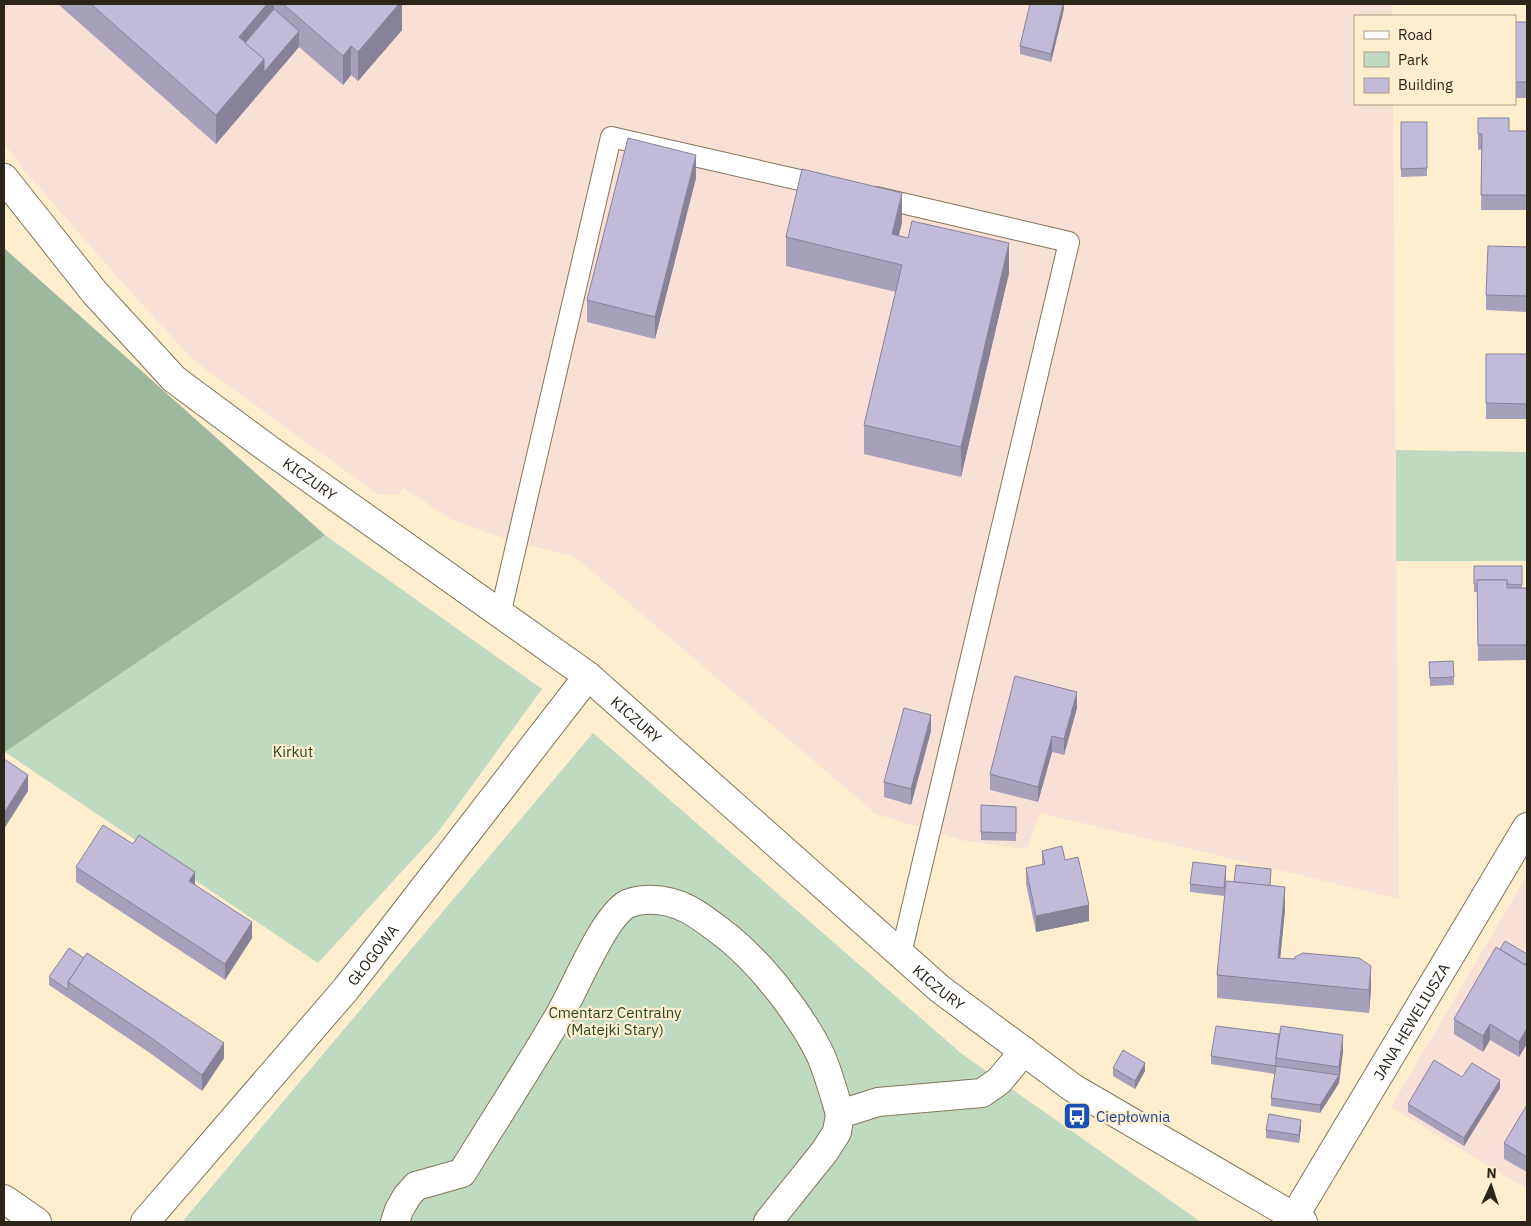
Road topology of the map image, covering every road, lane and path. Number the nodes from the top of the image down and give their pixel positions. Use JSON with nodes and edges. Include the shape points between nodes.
{"nodes":[{"id":1,"x":4,"y":178,"type":"edge"},
{"id":2,"x":500,"y":615,"type":"junction"},
{"id":3,"x":588,"y":676,"type":"junction"},
{"id":4,"x":1527,"y":827,"type":"edge"},
{"id":5,"x":901,"y":954,"type":"junction"},
{"id":6,"x":1024,"y":1052,"type":"junction"},
{"id":7,"x":840,"y":1114,"type":"junction"},
{"id":8,"x":4,"y":1199,"type":"edge"},
{"id":9,"x":1298,"y":1220,"type":"edge"},
{"id":10,"x":37,"y":1222,"type":"edge"},
{"id":11,"x":145,"y":1222,"type":"edge"},
{"id":12,"x":395,"y":1222,"type":"edge"},
{"id":13,"x":768,"y":1222,"type":"edge"}],
"edges":[{"from":1,"to":2,"type":"street","name":"KICZURY","via":[[95,293],[174,379]]},
{"from":2,"to":3,"type":"street","name":"KICZURY"},
{"from":2,"to":5,"type":"lane","via":[[612,137],[1069,242]]},
{"from":3,"to":5,"type":"street","name":"KICZURY"},
{"from":3,"to":11,"type":"street","name":"GŁOGOWA","via":[[346,989]]},
{"from":4,"to":9,"type":"street","name":"JANA HEWELIUSZA"},
{"from":5,"to":6,"type":"street","name":"KICZURY","via":[[940,989]]},
{"from":6,"to":7,"type":"street","via":[[999,1081],[982,1093],[878,1102]]},
{"from":6,"to":9,"type":"street","name":"KICZURY","via":[[1073,1088]]},
{"from":7,"to":12,"type":"street","via":[[820,1056],[772,982],[734,942],[688,908],[671,901],[641,900],[628,904],[616,914],[603,932],[567,1002],[462,1173],[416,1186],[407,1196]]},
{"from":7,"to":13,"type":"street","via":[[837,1132],[825,1151]]},
{"from":8,"to":10,"type":"street"}]}
